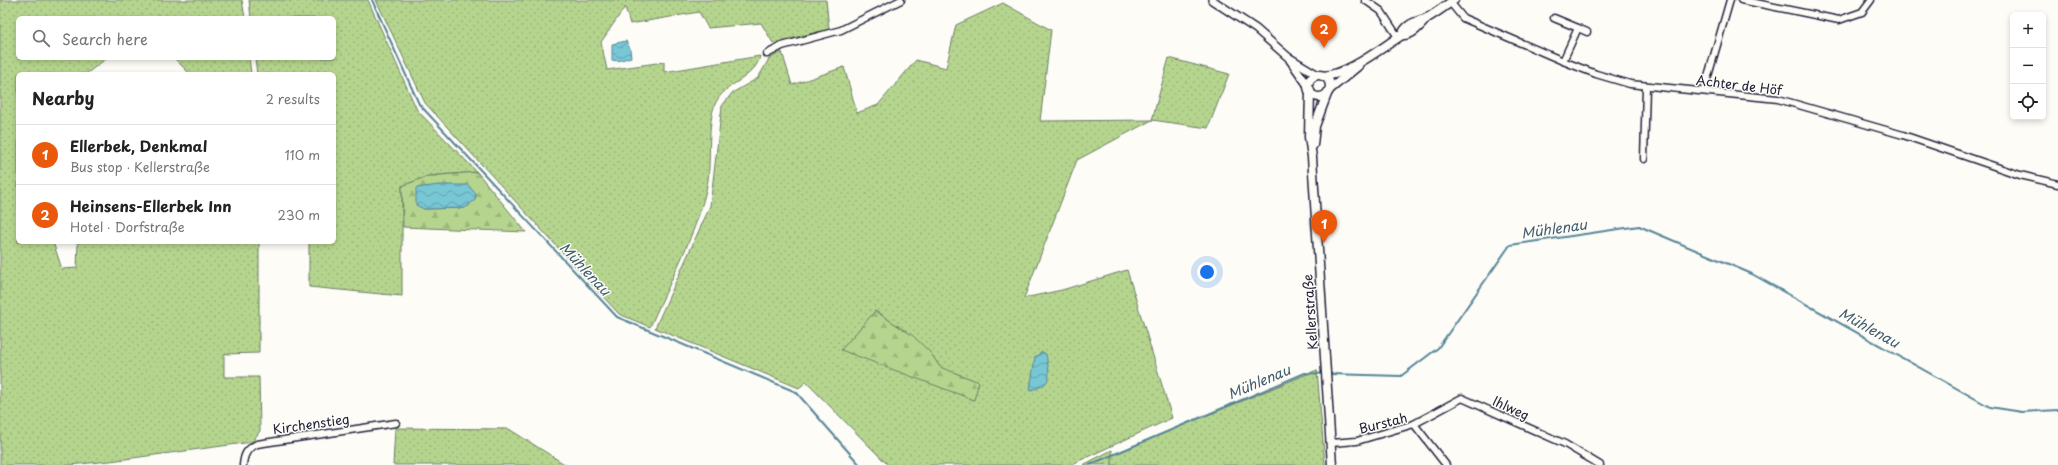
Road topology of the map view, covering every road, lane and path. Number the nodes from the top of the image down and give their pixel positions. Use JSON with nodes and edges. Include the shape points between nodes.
{"nodes":[{"id":1,"x":901,"y":0,"type":"edge"},
{"id":2,"x":1212,"y":0,"type":"edge"},
{"id":3,"x":1365,"y":0,"type":"edge"},
{"id":4,"x":1730,"y":0,"type":"edge"},
{"id":5,"x":1741,"y":0,"type":"edge"},
{"id":6,"x":1871,"y":0,"type":"edge"},
{"id":7,"x":1452,"y":1,"type":"edge"},
{"id":8,"x":1554,"y":18,"type":"dead end"},
{"id":9,"x":1578,"y":28,"type":"junction"},
{"id":10,"x":1587,"y":32,"type":"dead end"},
{"id":11,"x":1400,"y":36,"type":"junction"},
{"id":12,"x":767,"y":54,"type":"dead end"},
{"id":13,"x":1372,"y":54,"type":"junction"},
{"id":14,"x":1288,"y":57,"type":"junction"},
{"id":15,"x":1563,"y":62,"type":"junction"},
{"id":16,"x":1321,"y":76,"type":"junction"},
{"id":17,"x":1646,"y":86,"type":"junction"},
{"id":18,"x":1309,"y":89,"type":"junction"},
{"id":19,"x":1704,"y":90,"type":"junction"},
{"id":20,"x":1328,"y":92,"type":"junction"},
{"id":21,"x":1312,"y":157,"type":"junction"},
{"id":22,"x":1644,"y":159,"type":"dead end"},
{"id":23,"x":2058,"y":184,"type":"edge"},
{"id":24,"x":396,"y":423,"type":"dead end"},
{"id":25,"x":1414,"y":424,"type":"junction"},
{"id":26,"x":1331,"y":443,"type":"junction"},
{"id":27,"x":243,"y":465,"type":"edge"},
{"id":28,"x":1332,"y":465,"type":"edge"},
{"id":29,"x":1446,"y":465,"type":"edge"},
{"id":30,"x":1600,"y":465,"type":"edge"}],
"edges":[{"from":1,"to":12,"type":"street","via":[[841,30],[782,46]]},
{"from":2,"to":14,"type":"street","via":[[1256,29]]},
{"from":3,"to":11,"type":"street","via":[[1381,11]]},
{"from":4,"to":19,"type":"street"},
{"from":5,"to":6,"type":"street","via":[[1839,20],[1862,12]]},
{"from":7,"to":11,"type":"main road","via":[[1413,31]]},
{"from":7,"to":15,"type":"street","name":"Achter de Höf","via":[[1463,18]]},
{"from":8,"to":9,"type":"street"},
{"from":9,"to":10,"type":"street"},
{"from":9,"to":15,"type":"street"},
{"from":11,"to":13,"type":"main road"},
{"from":13,"to":16,"type":"main road","via":[[1337,74]]},
{"from":13,"to":20,"type":"main road"},
{"from":14,"to":16,"type":"street"},
{"from":14,"to":18,"type":"street"},
{"from":15,"to":17,"type":"street","name":"Achter de Höf","via":[[1596,74]]},
{"from":16,"to":18,"type":"main road","via":[[1312,78]]},
{"from":16,"to":20,"type":"main road","via":[[1330,83]]},
{"from":17,"to":19,"type":"street","name":"Achter de Höf"},
{"from":17,"to":22,"type":"street"},
{"from":18,"to":20,"type":"main road","via":[[1317,96]]},
{"from":18,"to":21,"type":"main road","name":"Kellerstraße","via":[[1309,137]]},
{"from":19,"to":23,"type":"street","name":"Achter de Höf","via":[[1778,99],[1903,136],[2005,171]]},
{"from":20,"to":21,"type":"main road","name":"Kellerstraße","via":[[1315,126]]},
{"from":21,"to":26,"type":"main road","name":"Kellerstraße"},
{"from":24,"to":27,"type":"street","name":"Kirchenstieg","via":[[257,444],[248,449]]},
{"from":25,"to":26,"type":"street","name":"Burstah","via":[[1357,441]]},
{"from":25,"to":29,"type":"street","name":"Burstah"},
{"from":25,"to":30,"type":"street","name":"Ihlweg","via":[[1462,398],[1565,444]]},
{"from":26,"to":28,"type":"main road","name":"Kellerstraße"}]}
